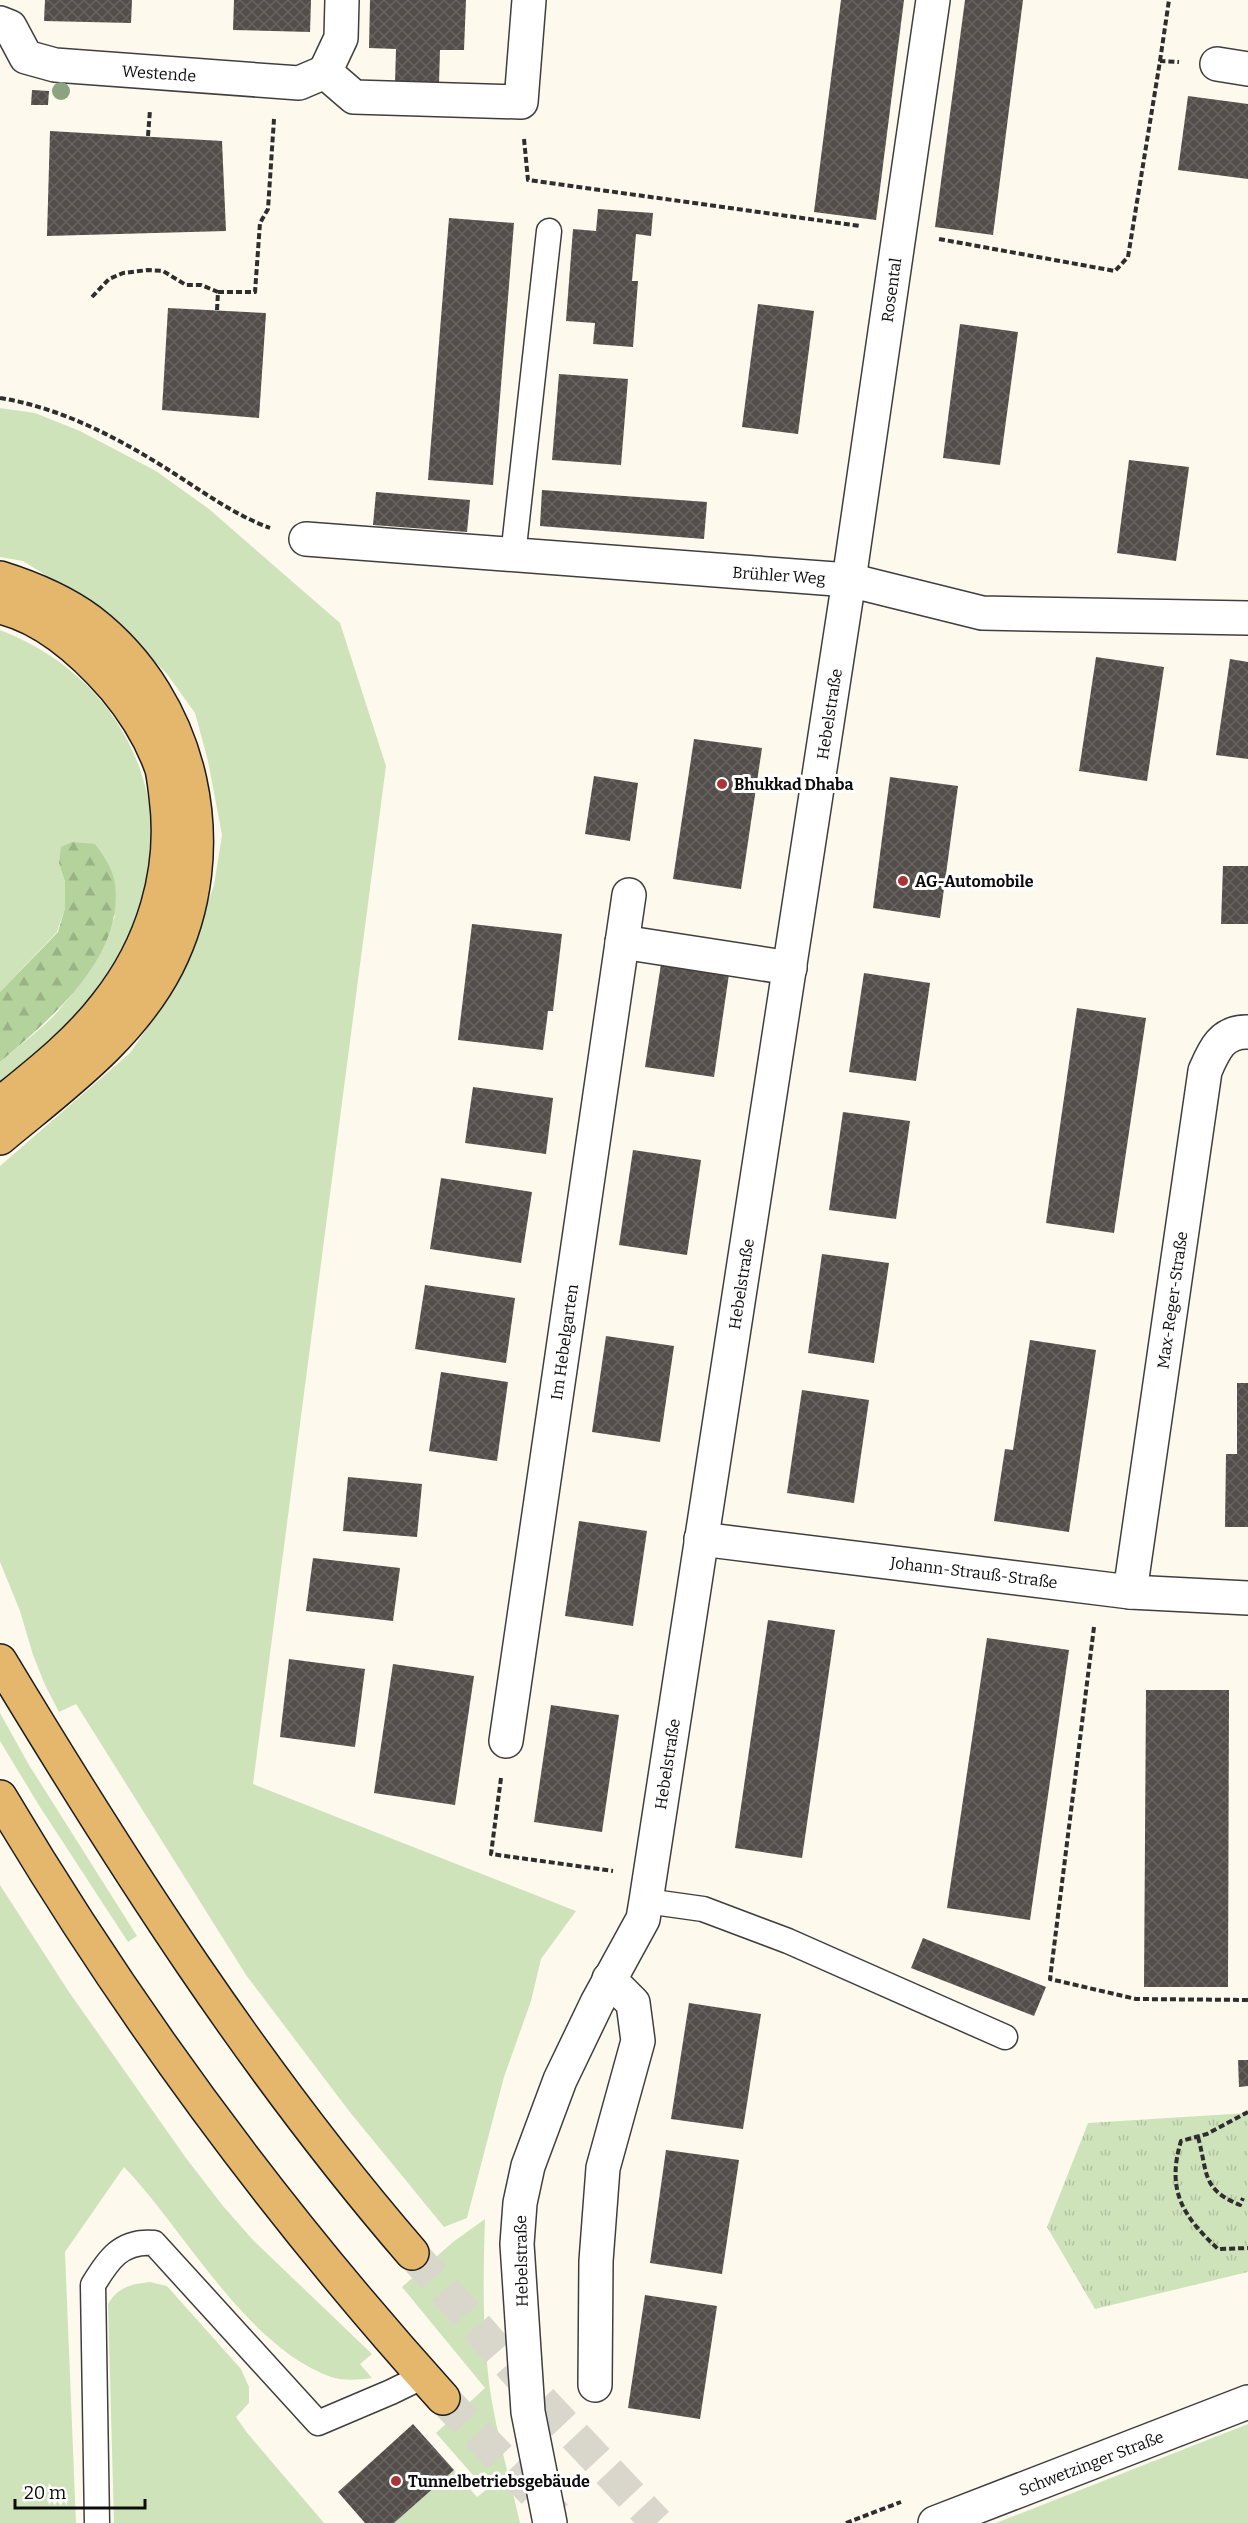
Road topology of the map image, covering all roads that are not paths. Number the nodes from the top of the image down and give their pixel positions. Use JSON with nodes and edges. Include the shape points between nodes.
{"nodes":[{"id":1,"x":342,"y":0,"type":"edge"},
{"id":2,"x":529,"y":0,"type":"edge"},
{"id":3,"x":933,"y":0,"type":"edge"},
{"id":4,"x":7,"y":17,"type":"edge"},
{"id":5,"x":325,"y":72,"type":"junction"},
{"id":6,"x":549,"y":231,"type":"dead end"},
{"id":7,"x":306,"y":539,"type":"road end"},
{"id":8,"x":513,"y":556,"type":"junction"},
{"id":9,"x":0,"y":578,"type":"edge"},
{"id":10,"x":849,"y":580,"type":"junction"},
{"id":11,"x":0,"y":607,"type":"edge"},
{"id":12,"x":1248,"y":618,"type":"edge"},
{"id":13,"x":629,"y":894,"type":"dead end"},
{"id":14,"x":622,"y":942,"type":"junction"},
{"id":15,"x":790,"y":968,"type":"junction"},
{"id":16,"x":1248,"y":1032,"type":"edge"},
{"id":17,"x":0,"y":1104,"type":"edge"},
{"id":18,"x":0,"y":1138,"type":"edge"},
{"id":19,"x":701,"y":1539,"type":"junction"},
{"id":20,"x":1130,"y":1592,"type":"junction"},
{"id":21,"x":1248,"y":1598,"type":"edge"},
{"id":22,"x":0,"y":1661,"type":"edge"},
{"id":23,"x":506,"y":1741,"type":"road end"},
{"id":24,"x":4,"y":1807,"type":"edge"},
{"id":25,"x":648,"y":1888,"type":"junction"},
{"id":26,"x":609,"y":1979,"type":"junction"},
{"id":27,"x":1005,"y":2037,"type":"dead end"},
{"id":28,"x":412,"y":2253,"type":"tunnel mouth"},
{"id":29,"x":595,"y":2385,"type":"dead end"},
{"id":30,"x":433,"y":2387,"type":"joint"},
{"id":31,"x":1248,"y":2402,"type":"edge"},
{"id":32,"x":97,"y":2523,"type":"edge"},
{"id":33,"x":550,"y":2523,"type":"edge"},
{"id":34,"x":935,"y":2523,"type":"edge"}],
"edges":[{"from":1,"to":5,"type":"street","via":[[341,38]]},
{"from":2,"to":5,"type":"street","via":[[521,102],[354,97]]},
{"from":3,"to":10,"type":"street","name":"Rosental"},
{"from":4,"to":5,"type":"street","name":"Westende","via":[[26,57],[55,65],[299,83]]},
{"from":6,"to":8,"type":"lane"},
{"from":7,"to":8,"type":"street","name":"Brühler Weg"},
{"from":8,"to":10,"type":"street","name":"Brühler Weg"},
{"from":9,"to":18,"type":"highway","via":[[31,588],[91,622],[144,677],[164,708],[189,770],[197,834],[187,916],[167,966],[151,993],[105,1049]]},
{"from":10,"to":12,"type":"street","name":"Brühler Weg","via":[[982,613]]},
{"from":10,"to":15,"type":"street","name":"Hebelstraße"},
{"from":11,"to":17,"type":"highway","via":[[14,610],[56,634],[98,669],[133,710],[162,770],[170,824],[166,877],[134,965],[106,1005],[77,1036]]},
{"from":13,"to":14,"type":"street","name":"Im Hebelgarten"},
{"from":14,"to":15,"type":"street"},
{"from":14,"to":23,"type":"street","name":"Im Hebelgarten"},
{"from":15,"to":19,"type":"street","name":"Hebelstraße"},
{"from":16,"to":20,"type":"street","name":"Max-Reger-Straße","via":[[1239,1032],[1217,1044],[1205,1071]]},
{"from":19,"to":20,"type":"street","name":"Johann-Strauß-Straße"},
{"from":19,"to":25,"type":"street","name":"Hebelstraße"},
{"from":20,"to":21,"type":"street","name":"Johann-Strauß-Straße"},
{"from":22,"to":28,"type":"highway","via":[[116,1852],[192,1966],[285,2097]]},
{"from":24,"to":30,"type":"highway","via":[[117,1982],[184,2076],[350,2292]]},
{"from":25,"to":26,"type":"street","name":"Hebelstraße","via":[[643,1918]]},
{"from":25,"to":27,"type":"lane","via":[[778,1937]]},
{"from":26,"to":29,"type":"street","via":[[633,2003],[638,2041],[603,2168],[596,2261]]},
{"from":26,"to":33,"type":"street","name":"Hebelstraße","via":[[560,2080],[528,2166],[520,2203],[517,2244],[528,2412]]},
{"from":30,"to":32,"type":"lane","via":[[391,2392],[318,2423],[154,2243],[138,2242],[119,2251],[93,2285]]},
{"from":31,"to":34,"type":"street","name":"Schwetzinger Straße"}]}
